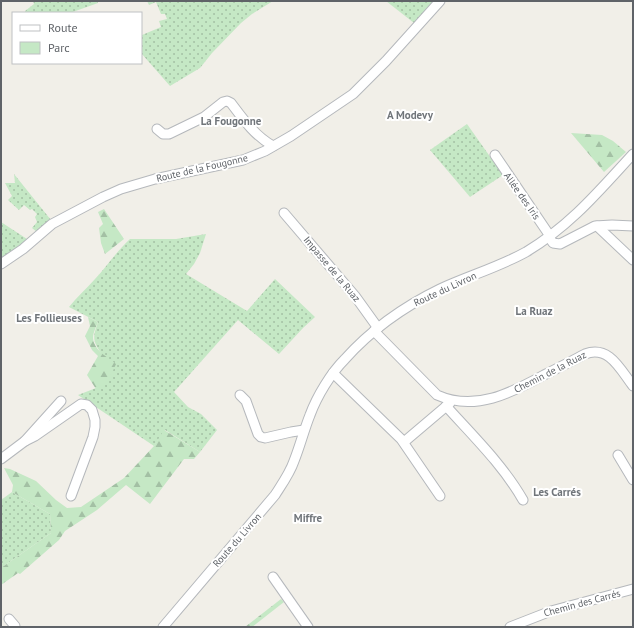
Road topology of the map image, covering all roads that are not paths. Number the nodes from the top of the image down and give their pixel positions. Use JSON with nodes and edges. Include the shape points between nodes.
{"nodes":[{"id":1,"x":440,"y":1,"type":"edge"},
{"id":2,"x":156,"y":129,"type":"dead end"},
{"id":3,"x":273,"y":146,"type":"junction"},
{"id":4,"x":633,"y":154,"type":"edge"},
{"id":5,"x":495,"y":155,"type":"dead end"},
{"id":6,"x":505,"y":182,"type":"dead end"},
{"id":7,"x":284,"y":213,"type":"dead end"},
{"id":8,"x":597,"y":226,"type":"junction"},
{"id":9,"x":633,"y":226,"type":"edge"},
{"id":10,"x":548,"y":238,"type":"junction"},
{"id":11,"x":633,"y":260,"type":"edge"},
{"id":12,"x":1,"y":264,"type":"edge"},
{"id":13,"x":376,"y":330,"type":"junction"},
{"id":14,"x":333,"y":373,"type":"junction"},
{"id":15,"x":633,"y":386,"type":"edge"},
{"id":16,"x":240,"y":395,"type":"dead end"},
{"id":17,"x":61,"y":401,"type":"dead end"},
{"id":18,"x":450,"y":403,"type":"junction"},
{"id":19,"x":304,"y":430,"type":"junction"},
{"id":20,"x":25,"y":441,"type":"junction"},
{"id":21,"x":404,"y":442,"type":"junction"},
{"id":22,"x":618,"y":455,"type":"dead end"},
{"id":23,"x":1,"y":459,"type":"edge"},
{"id":24,"x":633,"y":480,"type":"edge"},
{"id":25,"x":70,"y":496,"type":"dead end"},
{"id":26,"x":440,"y":496,"type":"dead end"},
{"id":27,"x":523,"y":500,"type":"dead end"},
{"id":28,"x":273,"y":577,"type":"dead end"},
{"id":29,"x":633,"y":589,"type":"edge"},
{"id":30,"x":9,"y":618,"type":"dead end"},
{"id":31,"x":15,"y":627,"type":"edge"},
{"id":32,"x":163,"y":627,"type":"edge"},
{"id":33,"x":308,"y":627,"type":"edge"},
{"id":34,"x":510,"y":627,"type":"edge"}],
"edges":[{"from":1,"to":3,"type":"street","name":"Route de la Fougonne","via":[[353,94]]},
{"from":2,"to":3,"type":"street","via":[[163,134],[169,134],[204,117],[227,101],[264,142]]},
{"from":3,"to":12,"type":"street","name":"Route de la Fougonne","via":[[242,160],[121,189],[52,224]]},
{"from":4,"to":10,"type":"street","name":"Route du Livron","via":[[575,215]]},
{"from":5,"to":10,"type":"street","name":"Allée des Iris"},
{"from":6,"to":10,"type":"street","name":"Allée des Iris"},
{"from":7,"to":13,"type":"street","name":"Impasse de la Ruaz","via":[[355,296]]},
{"from":8,"to":9,"type":"street"},
{"from":8,"to":10,"type":"street","via":[[562,244],[555,244]]},
{"from":8,"to":11,"type":"street"},
{"from":10,"to":13,"type":"street","name":"Route du Livron","via":[[491,269],[423,298]]},
{"from":13,"to":14,"type":"street","name":"Route du Livron","via":[[348,355]]},
{"from":13,"to":18,"type":"street","name":"Chemin de la Ruaz","via":[[438,395]]},
{"from":14,"to":19,"type":"street","name":"Route du Livron","via":[[314,405]]},
{"from":14,"to":21,"type":"street"},
{"from":15,"to":18,"type":"street","name":"Chemin de la Ruaz","via":[[606,354],[596,351],[498,397],[479,402]]},
{"from":16,"to":19,"type":"street","via":[[246,402],[261,437]]},
{"from":17,"to":20,"type":"street"},
{"from":18,"to":21,"type":"street"},
{"from":18,"to":27,"type":"street"},
{"from":19,"to":32,"type":"street","name":"Route du Livron","via":[[294,462],[275,495]]},
{"from":20,"to":23,"type":"street"},
{"from":20,"to":25,"type":"street","via":[[81,404],[92,410],[95,420],[93,437]]},
{"from":21,"to":26,"type":"street"},
{"from":22,"to":24,"type":"street"},
{"from":28,"to":33,"type":"street"},
{"from":29,"to":34,"type":"street","name":"Chemin des Carrés","via":[[551,611]]},
{"from":30,"to":31,"type":"street"}]}
